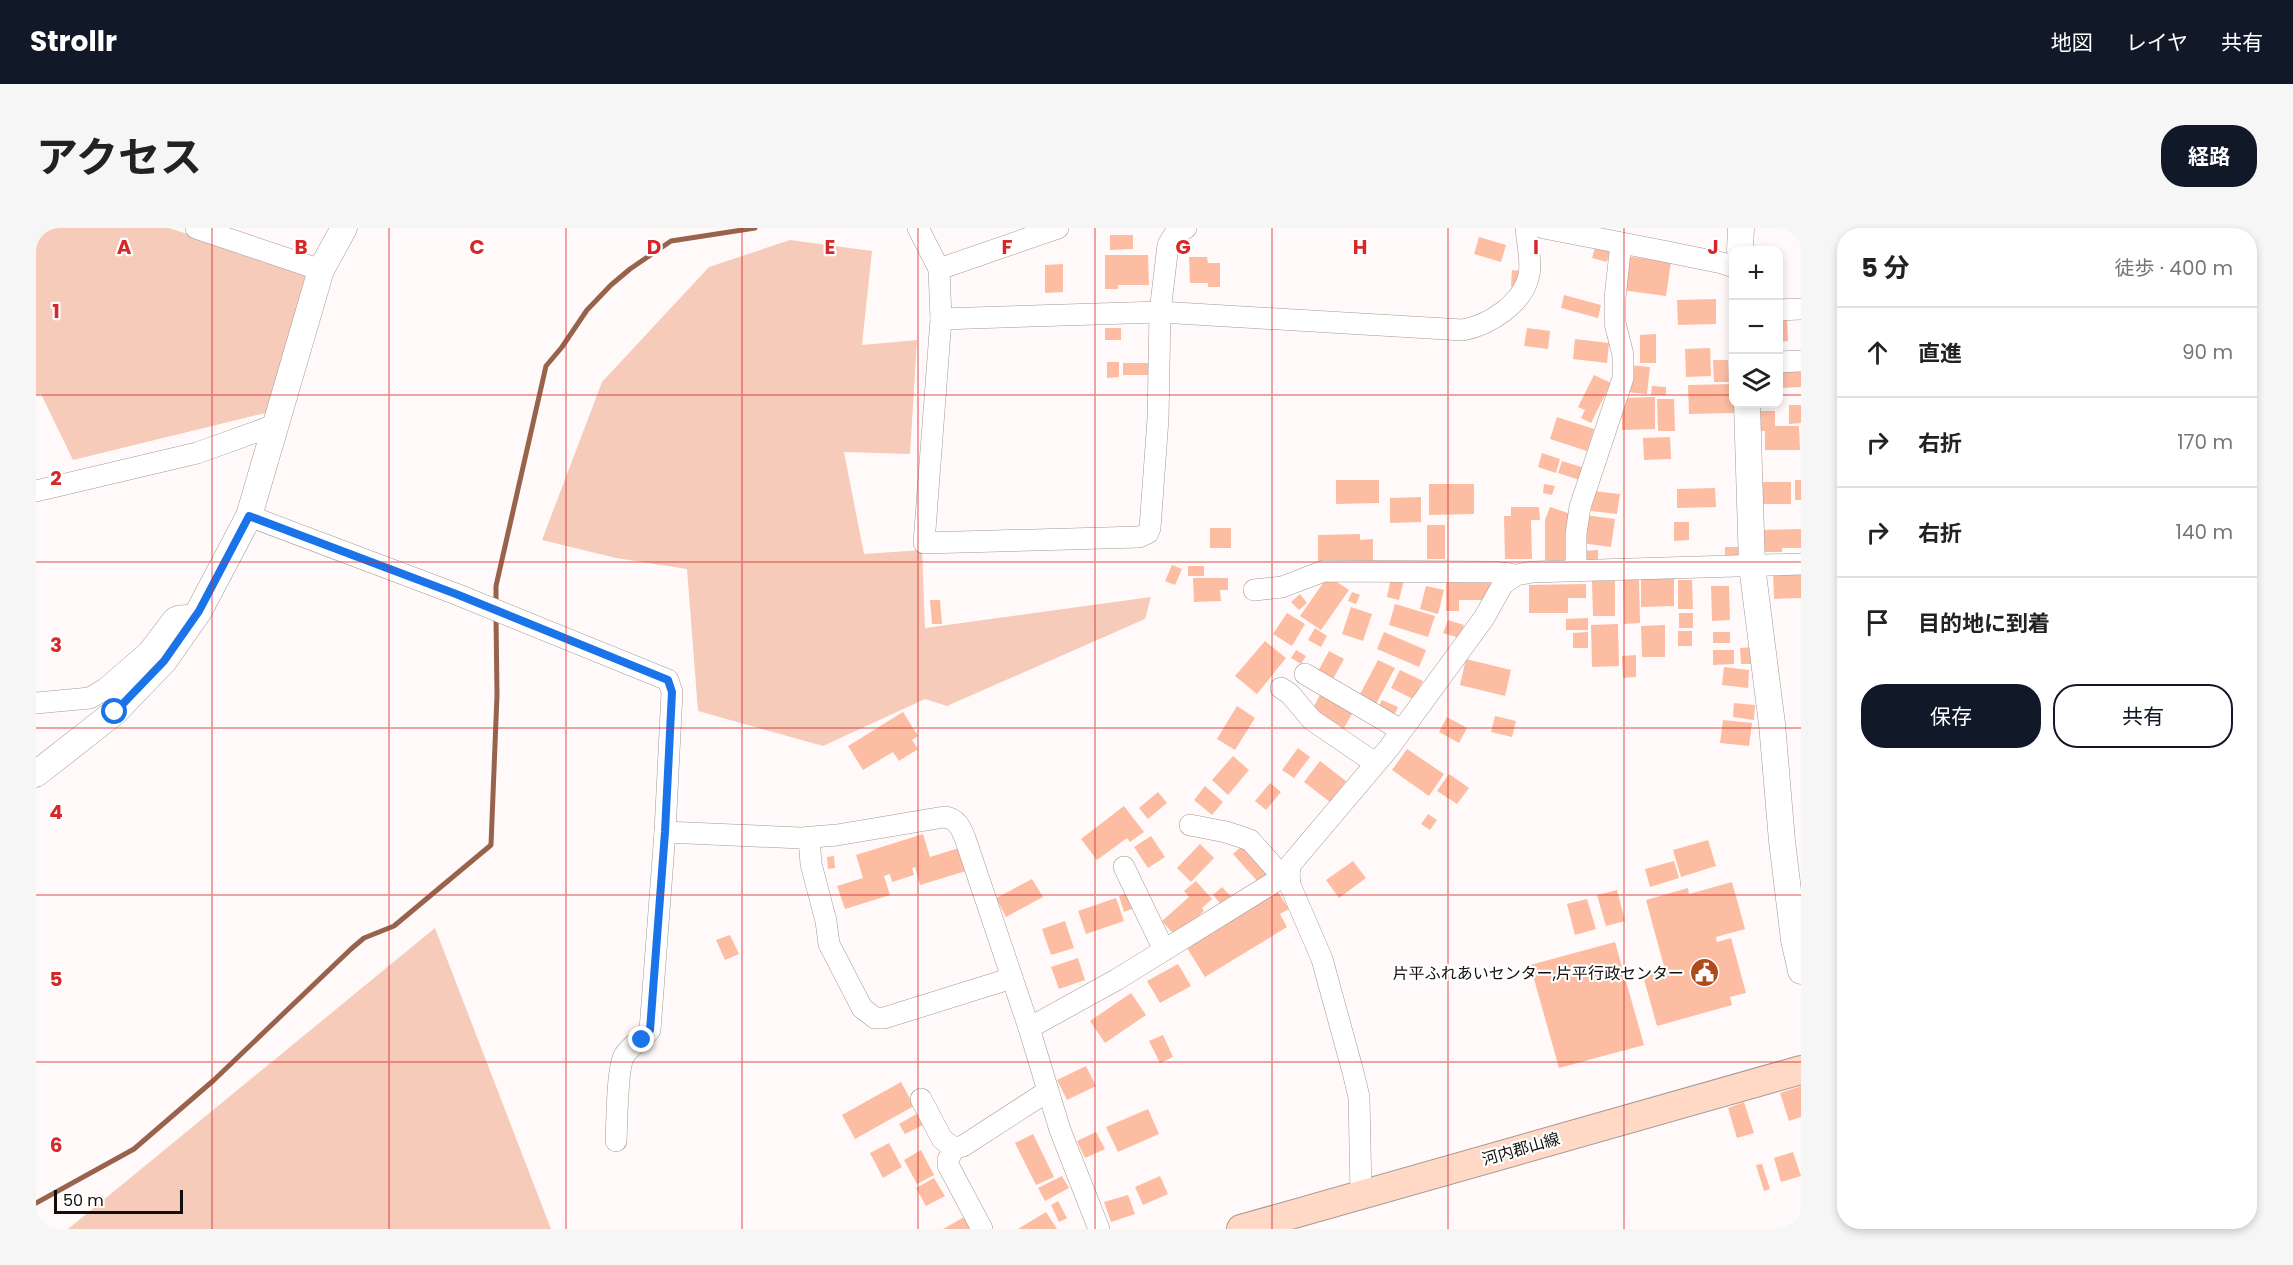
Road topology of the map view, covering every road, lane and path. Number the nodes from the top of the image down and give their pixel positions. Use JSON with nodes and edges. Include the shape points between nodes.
{"nodes":[{"id":1,"x":196,"y":228,"type":"edge"},
{"id":2,"x":344,"y":228,"type":"edge"},
{"id":3,"x":918,"y":228,"type":"edge"},
{"id":4,"x":1058,"y":228,"type":"edge"},
{"id":5,"x":1186,"y":228,"type":"edge"},
{"id":6,"x":1526,"y":228,"type":"edge"},
{"id":7,"x":1544,"y":228,"type":"edge"},
{"id":8,"x":1741,"y":228,"type":"edge"},
{"id":9,"x":1621,"y":243,"type":"junction"},
{"id":10,"x":1740,"y":246,"type":"edge"},
{"id":11,"x":1729,"y":265,"type":"edge"},
{"id":12,"x":939,"y":269,"type":"junction"},
{"id":13,"x":321,"y":270,"type":"junction"},
{"id":14,"x":1801,"y":309,"type":"edge"},
{"id":15,"x":1783,"y":310,"type":"edge"},
{"id":16,"x":1160,"y":312,"type":"junction"},
{"id":17,"x":940,"y":319,"type":"junction"},
{"id":18,"x":1801,"y":361,"type":"edge"},
{"id":19,"x":1783,"y":362,"type":"edge"},
{"id":20,"x":1747,"y":408,"type":"edge"},
{"id":21,"x":275,"y":425,"type":"junction"},
{"id":22,"x":36,"y":491,"type":"edge"},
{"id":23,"x":249,"y":516,"type":"junction"},
{"id":24,"x":1801,"y":564,"type":"edge"},
{"id":25,"x":1752,"y":566,"type":"junction"},
{"id":26,"x":1576,"y":571,"type":"junction"},
{"id":27,"x":1514,"y":577,"type":"junction"},
{"id":28,"x":1254,"y":590,"type":"dead end"},
{"id":29,"x":196,"y":615,"type":"junction"},
{"id":30,"x":1305,"y":674,"type":"dead end"},
{"id":31,"x":1281,"y":688,"type":"dead end"},
{"id":32,"x":36,"y":703,"type":"edge"},
{"id":33,"x":1401,"y":730,"type":"junction"},
{"id":34,"x":1375,"y":763,"type":"junction"},
{"id":35,"x":36,"y":774,"type":"edge"},
{"id":36,"x":1190,"y":825,"type":"dead end"},
{"id":37,"x":665,"y":832,"type":"junction"},
{"id":38,"x":809,"y":838,"type":"junction"},
{"id":39,"x":1124,"y":867,"type":"dead end"},
{"id":40,"x":1286,"y":875,"type":"junction"},
{"id":41,"x":1164,"y":950,"type":"junction"},
{"id":42,"x":1801,"y":971,"type":"edge"},
{"id":43,"x":1012,"y":978,"type":"junction"},
{"id":44,"x":1029,"y":1028,"type":"junction"},
{"id":45,"x":1801,"y":1070,"type":"edge"},
{"id":46,"x":1048,"y":1091,"type":"junction"},
{"id":47,"x":921,"y":1099,"type":"dead end"},
{"id":48,"x":616,"y":1141,"type":"dead end"},
{"id":49,"x":954,"y":1148,"type":"junction"},
{"id":50,"x":1361,"y":1194,"type":"junction"},
{"id":51,"x":982,"y":1229,"type":"edge"},
{"id":52,"x":1099,"y":1229,"type":"edge"},
{"id":53,"x":1241,"y":1229,"type":"edge"}],
"edges":[{"from":1,"to":13,"type":"street"},
{"from":2,"to":13,"type":"street"},
{"from":3,"to":12,"type":"street"},
{"from":4,"to":12,"type":"street"},
{"from":5,"to":16,"type":"street","via":[[1174,235],[1168,245]]},
{"from":6,"to":16,"type":"street","via":[[1530,266],[1524,290],[1502,313],[1478,327],[1463,330]]},
{"from":7,"to":9,"type":"street"},
{"from":8,"to":10,"type":"street"},
{"from":9,"to":11,"type":"street"},
{"from":9,"to":26,"type":"street","via":[[1615,323],[1623,355],[1623,378],[1580,507]]},
{"from":12,"to":17,"type":"street"},
{"from":13,"to":21,"type":"street"},
{"from":14,"to":15,"type":"street"},
{"from":16,"to":17,"type":"street"},
{"from":16,"to":17,"type":"street","via":[[1158,419],[1150,528],[1145,536],[924,543]]},
{"from":18,"to":19,"type":"street"},
{"from":20,"to":25,"type":"street"},
{"from":21,"to":22,"type":"street","via":[[197,453]]},
{"from":21,"to":23,"type":"street"},
{"from":23,"to":29,"type":"street"},
{"from":23,"to":37,"type":"street","via":[[668,680],[672,692]]},
{"from":24,"to":25,"type":"street"},
{"from":25,"to":26,"type":"street"},
{"from":25,"to":42,"type":"street","via":[[1782,841]]},
{"from":26,"to":27,"type":"street","via":[[1532,572]]},
{"from":27,"to":28,"type":"street","via":[[1494,572],[1324,571],[1282,587]]},
{"from":27,"to":33,"type":"street","via":[[1503,584],[1484,618]]},
{"from":29,"to":32,"type":"street","via":[[174,618],[148,652],[90,698]]},
{"from":29,"to":35,"type":"street","via":[[164,661],[115,712]]},
{"from":30,"to":33,"type":"street"},
{"from":31,"to":34,"type":"street","via":[[1312,720]]},
{"from":33,"to":34,"type":"street"},
{"from":34,"to":40,"type":"street","via":[[1300,852]]},
{"from":36,"to":40,"type":"street","via":[[1250,840]]},
{"from":37,"to":38,"type":"street"},
{"from":37,"to":48,"type":"street","via":[[650,1030],[622,1058]]},
{"from":38,"to":43,"type":"street","via":[[944,817],[954,820],[965,838]]},
{"from":38,"to":43,"type":"street","via":[[829,944],[869,1015],[894,1015]]},
{"from":39,"to":41,"type":"street"},
{"from":40,"to":41,"type":"street"},
{"from":40,"to":50,"type":"street","via":[[1322,959],[1356,1084]]},
{"from":41,"to":44,"type":"street"},
{"from":43,"to":44,"type":"street"},
{"from":44,"to":46,"type":"street"},
{"from":45,"to":50,"type":"main road","name":"河内郡山線"},
{"from":46,"to":49,"type":"street"},
{"from":46,"to":52,"type":"street"},
{"from":47,"to":49,"type":"street","via":[[942,1139]]},
{"from":49,"to":51,"type":"street","via":[[948,1165]]},
{"from":50,"to":53,"type":"main road","name":"河内郡山線"}]}
